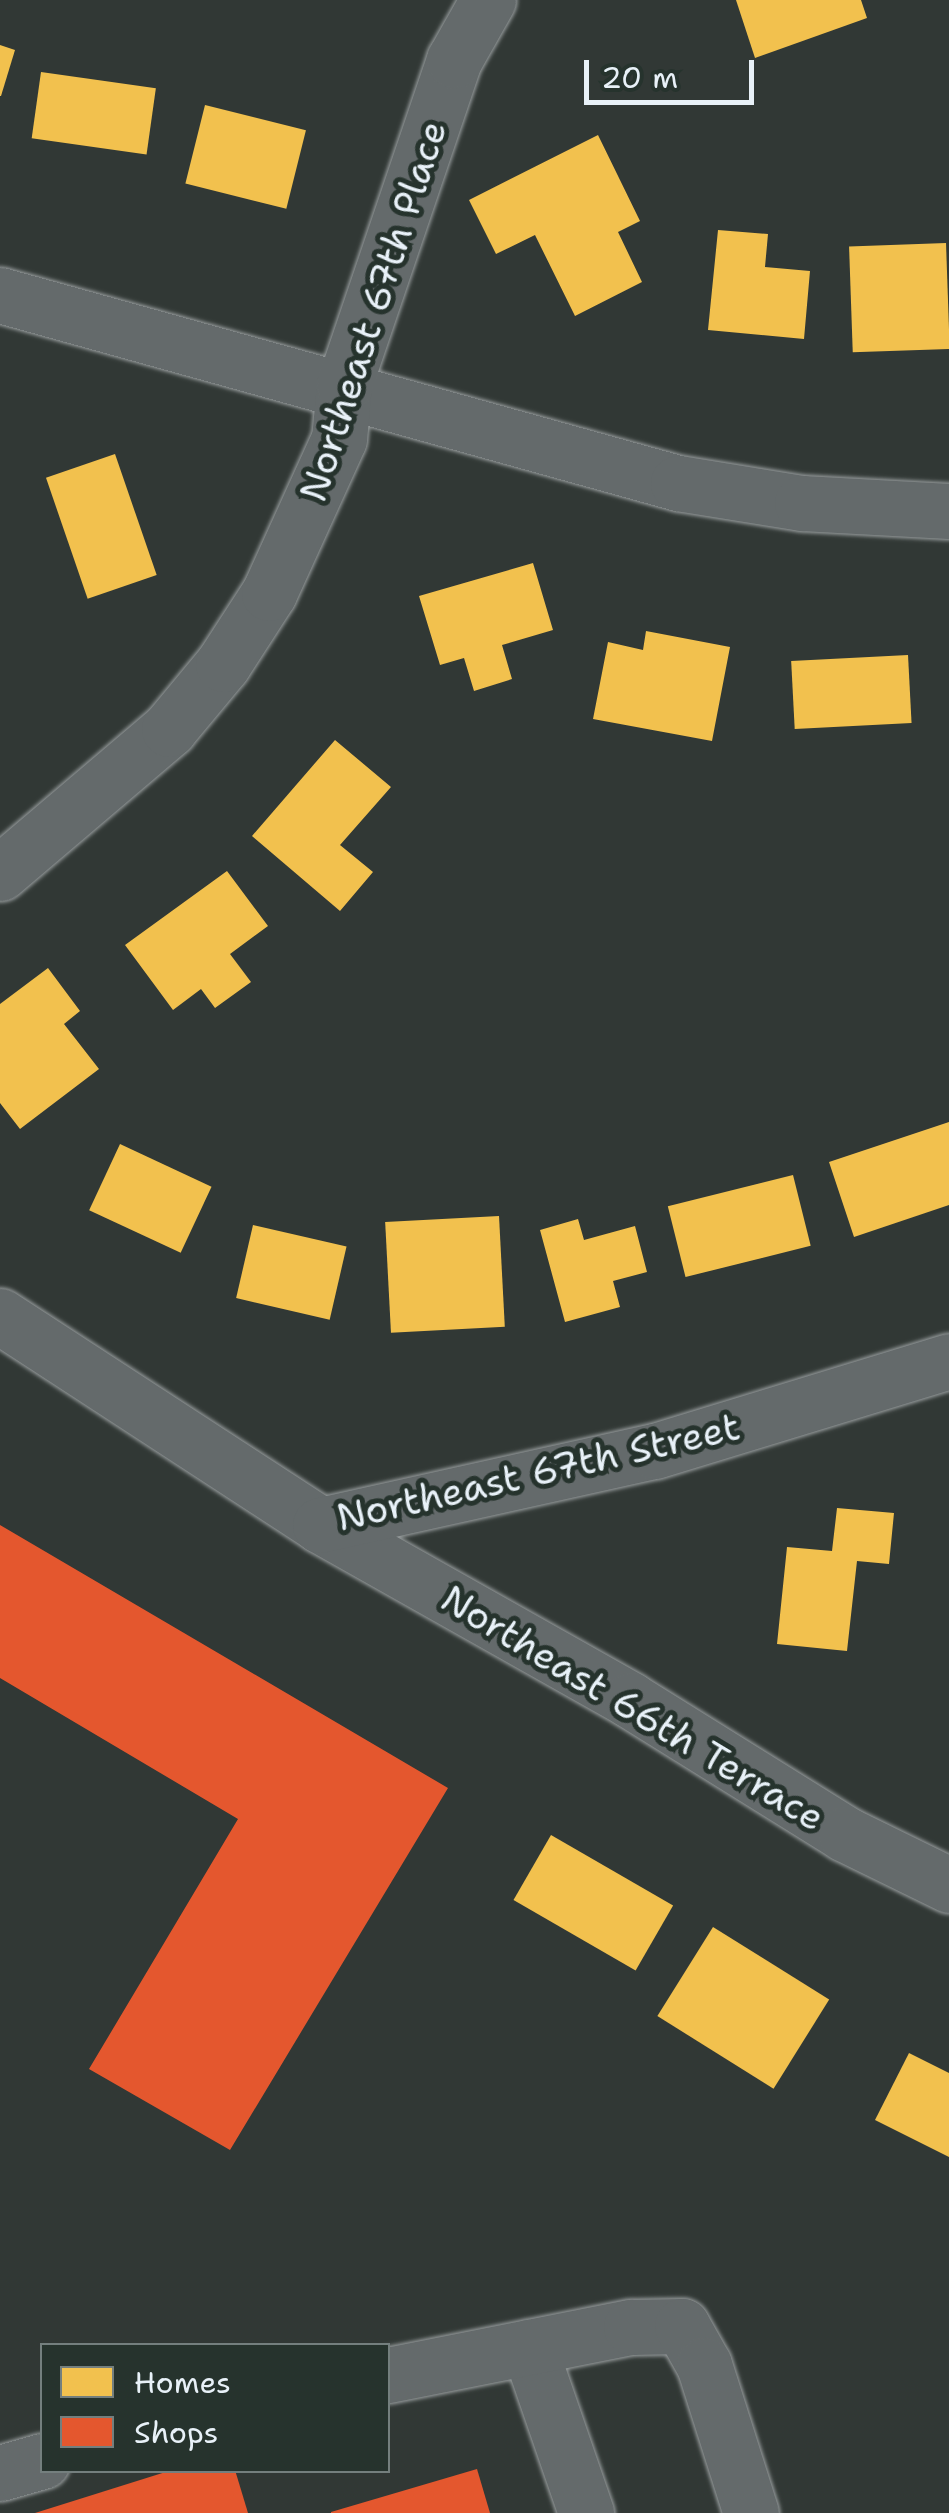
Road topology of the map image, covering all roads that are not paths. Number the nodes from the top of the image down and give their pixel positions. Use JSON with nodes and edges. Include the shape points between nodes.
{"nodes":[{"id":1,"x":488,"y":0,"type":"edge"},
{"id":2,"x":0,"y":295,"type":"edge"},
{"id":3,"x":344,"y":386,"type":"junction"},
{"id":4,"x":949,"y":511,"type":"edge"},
{"id":5,"x":0,"y":873,"type":"edge"},
{"id":6,"x":0,"y":1316,"type":"edge"},
{"id":7,"x":949,"y":1361,"type":"edge"},
{"id":8,"x":320,"y":1525,"type":"junction"},
{"id":9,"x":949,"y":1885,"type":"edge"},
{"id":10,"x":529,"y":2347,"type":"junction"},
{"id":11,"x":390,"y":2375,"type":"edge"},
{"id":12,"x":40,"y":2463,"type":"edge"},
{"id":13,"x":0,"y":2473,"type":"edge"},
{"id":14,"x":586,"y":2513,"type":"edge"},
{"id":15,"x":751,"y":2513,"type":"edge"}],
"edges":[{"from":1,"to":3,"type":"street","name":"Northeast 67th Place","via":[[454,60]]},
{"from":2,"to":3,"type":"street"},
{"from":3,"to":4,"type":"street","via":[[678,483],[802,503]]},
{"from":3,"to":5,"type":"street","name":"Northeast 67th Place","via":[[339,438],[307,518],[223,664],[169,729]]},
{"from":6,"to":8,"type":"street","name":"Northeast 67th Street"},
{"from":7,"to":8,"type":"street","name":"Northeast 67th Street","via":[[655,1451]]},
{"from":8,"to":9,"type":"street","name":"Northeast 66th Terrace","via":[[630,1700],[844,1834]]},
{"from":10,"to":11,"type":"street"},
{"from":10,"to":14,"type":"street"},
{"from":10,"to":15,"type":"street","via":[[631,2326],[682,2326],[704,2365]]},
{"from":12,"to":13,"type":"street"}]}
